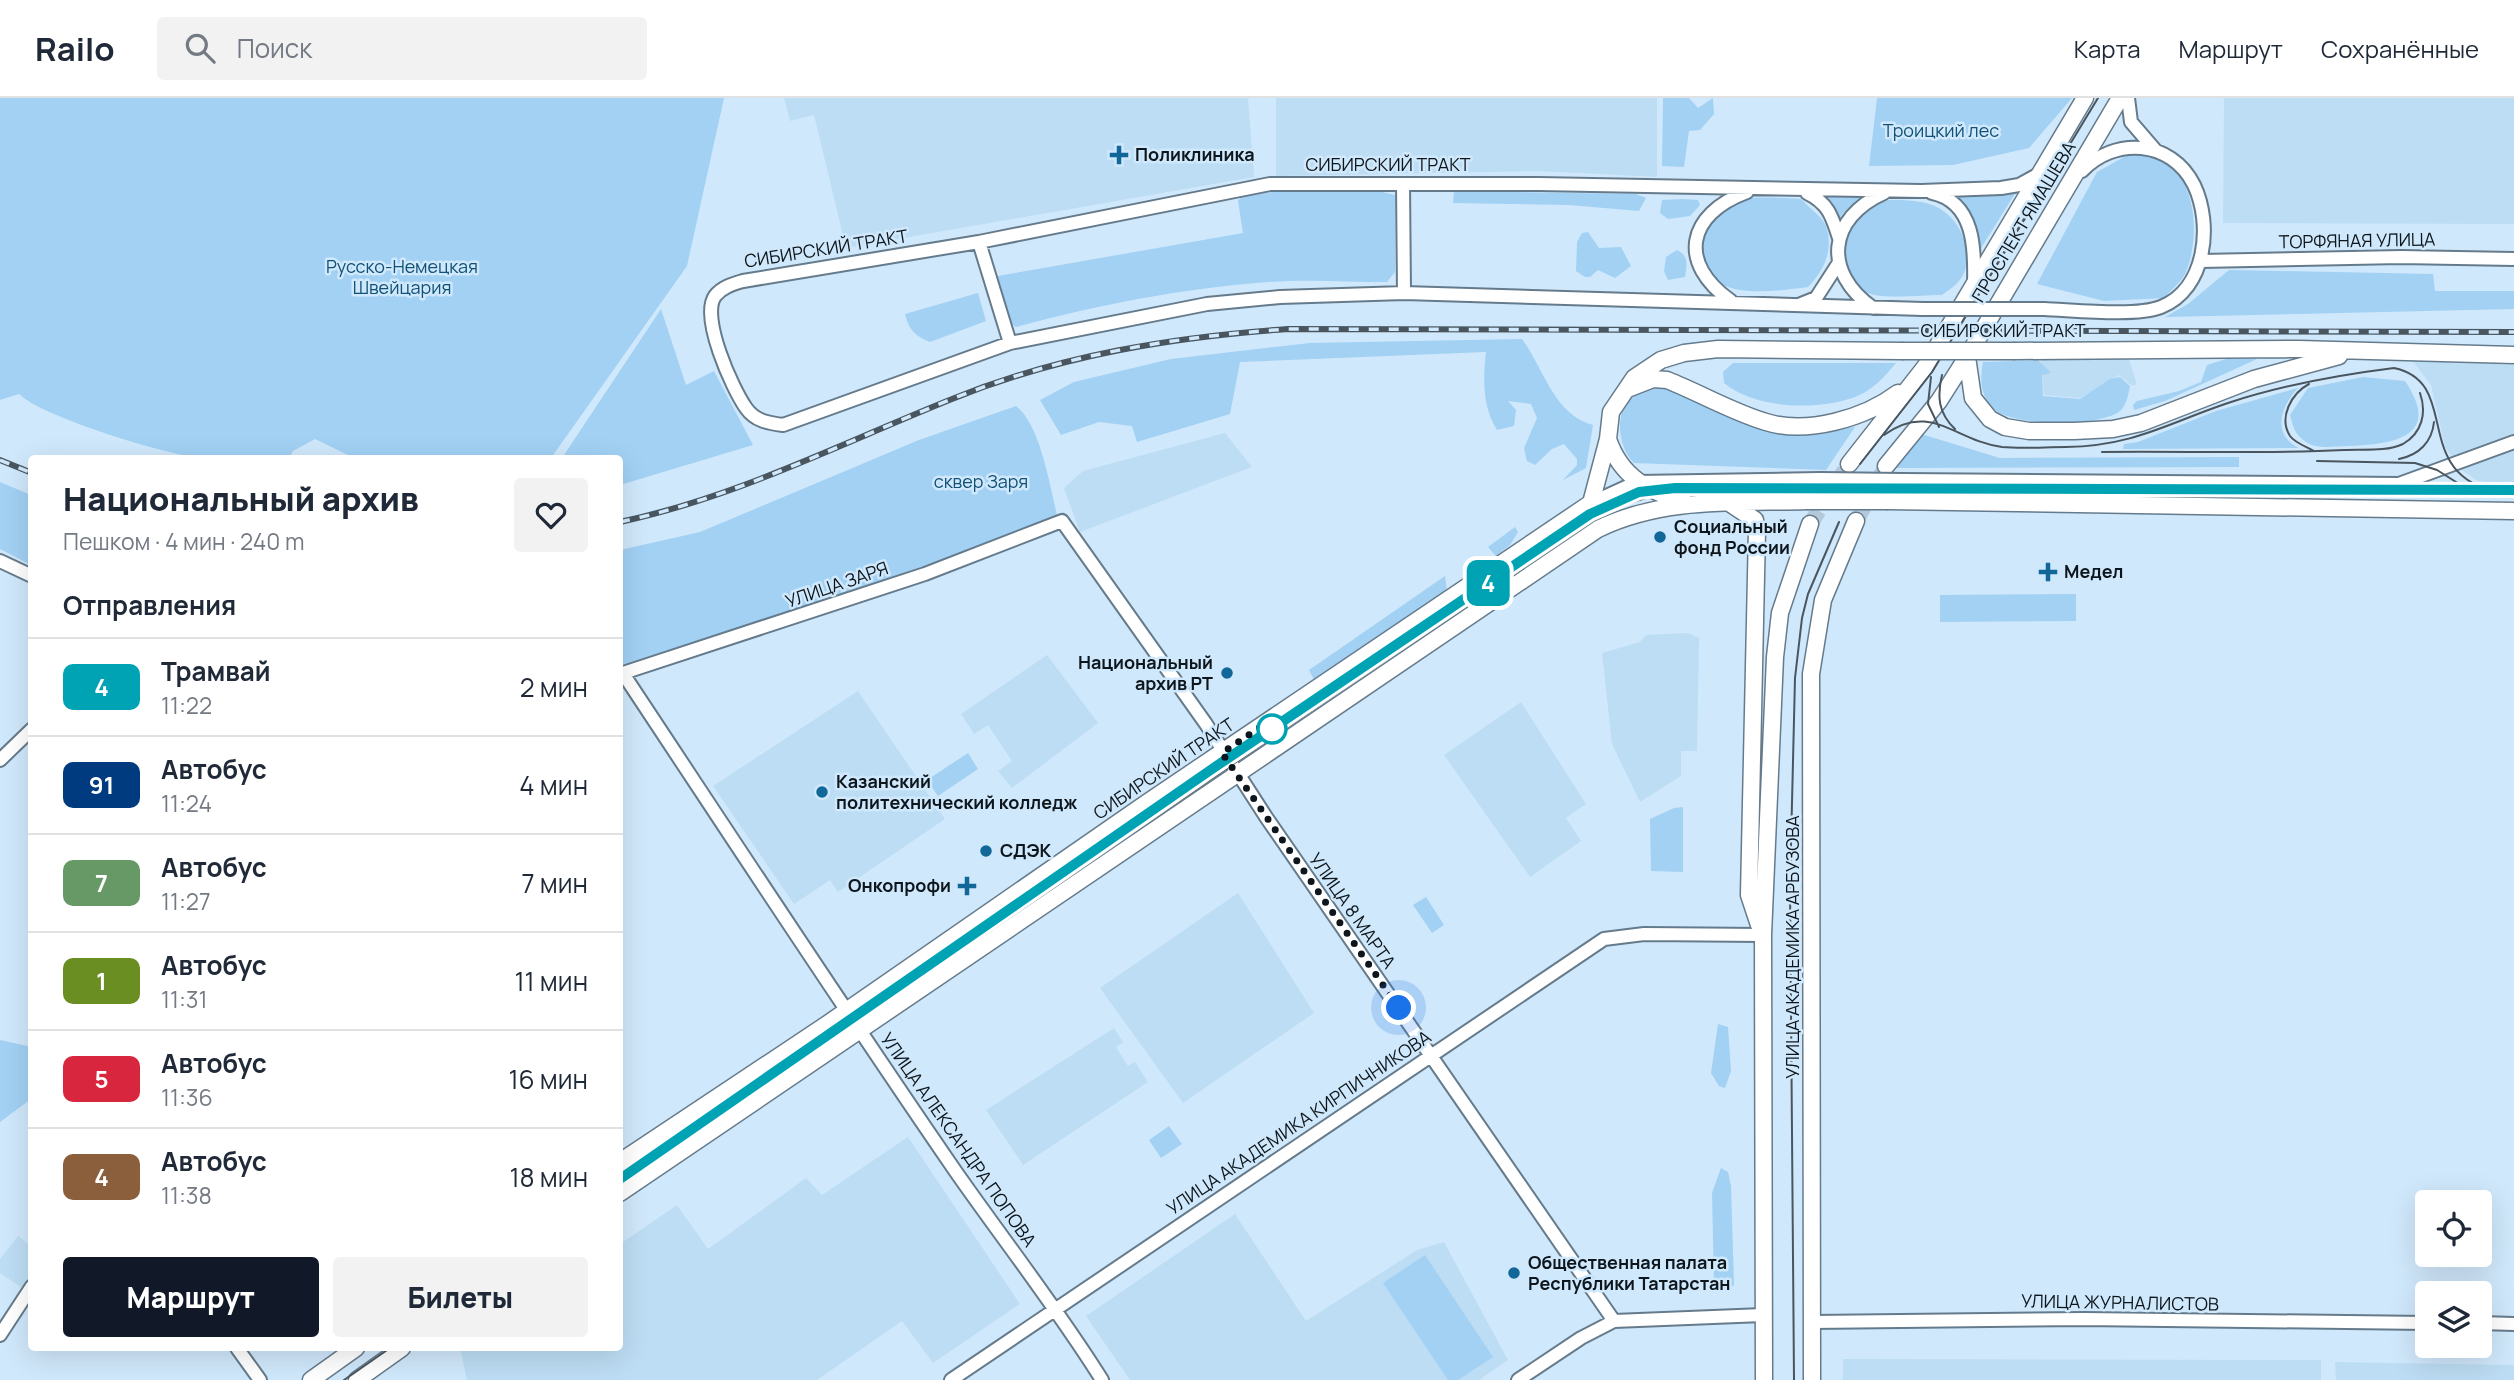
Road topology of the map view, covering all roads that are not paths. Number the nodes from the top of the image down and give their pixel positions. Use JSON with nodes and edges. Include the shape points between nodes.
{"nodes":[{"id":1,"x":2085,"y":98,"type":"edge"},
{"id":2,"x":2120,"y":98,"type":"edge"},
{"id":3,"x":2128,"y":98,"type":"edge"},
{"id":4,"x":2156,"y":151,"type":"junction"},
{"id":5,"x":2043,"y":173,"type":"junction"},
{"id":6,"x":1403,"y":185,"type":"junction"},
{"id":7,"x":2067,"y":187,"type":"junction"},
{"id":8,"x":1754,"y":190,"type":"junction"},
{"id":9,"x":1801,"y":190,"type":"junction"},
{"id":10,"x":1888,"y":191,"type":"junction"},
{"id":11,"x":1921,"y":191,"type":"junction"},
{"id":12,"x":1839,"y":238,"type":"junction"},
{"id":13,"x":979,"y":242,"type":"junction"},
{"id":14,"x":2514,"y":259,"type":"edge"},
{"id":15,"x":2201,"y":261,"type":"junction"},
{"id":16,"x":1838,"y":264,"type":"junction"},
{"id":17,"x":1974,"y":286,"type":"junction"},
{"id":18,"x":1404,"y":293,"type":"junction"},
{"id":19,"x":1731,"y":301,"type":"junction"},
{"id":20,"x":1797,"y":306,"type":"junction"},
{"id":21,"x":1874,"y":309,"type":"junction"},
{"id":22,"x":1010,"y":343,"type":"junction"},
{"id":23,"x":2369,"y":351,"type":"junction"},
{"id":24,"x":2514,"y":355,"type":"edge"},
{"id":25,"x":1967,"y":358,"type":"junction"},
{"id":26,"x":1925,"y":367,"type":"junction"},
{"id":27,"x":1623,"y":391,"type":"junction"},
{"id":28,"x":1608,"y":439,"type":"junction"},
{"id":29,"x":2514,"y":442,"type":"edge"},
{"id":30,"x":1849,"y":464,"type":"tunnel mouth"},
{"id":31,"x":1886,"y":466,"type":"tunnel mouth"},
{"id":32,"x":1637,"y":482,"type":"junction"},
{"id":33,"x":1591,"y":503,"type":"junction"},
{"id":34,"x":1729,"y":503,"type":"junction"},
{"id":35,"x":1688,"y":504,"type":"junction"},
{"id":36,"x":2514,"y":511,"type":"edge"},
{"id":37,"x":1062,"y":521,"type":"joint"},
{"id":38,"x":1856,"y":521,"type":"tunnel mouth"},
{"id":39,"x":1810,"y":524,"type":"tunnel mouth"},
{"id":40,"x":0,"y":561,"type":"edge"},
{"id":41,"x":28,"y":574,"type":"edge"},
{"id":42,"x":623,"y":674,"type":"edge"},
{"id":43,"x":623,"y":675,"type":"edge"},
{"id":44,"x":28,"y":733,"type":"edge"},
{"id":45,"x":1222,"y":753,"type":"junction"},
{"id":46,"x":0,"y":760,"type":"edge"},
{"id":47,"x":1237,"y":775,"type":"junction"},
{"id":48,"x":1763,"y":934,"type":"junction"},
{"id":49,"x":847,"y":1011,"type":"junction"},
{"id":50,"x":859,"y":1029,"type":"junction"},
{"id":51,"x":1430,"y":1055,"type":"junction"},
{"id":52,"x":623,"y":1155,"type":"edge"},
{"id":53,"x":623,"y":1191,"type":"edge"},
{"id":54,"x":28,"y":1292,"type":"edge"},
{"id":55,"x":1056,"y":1308,"type":"junction"},
{"id":56,"x":1763,"y":1315,"type":"junction"},
{"id":57,"x":1614,"y":1321,"type":"junction"},
{"id":58,"x":1812,"y":1322,"type":"junction"},
{"id":59,"x":2415,"y":1323,"type":"edge"},
{"id":60,"x":2492,"y":1324,"type":"edge"},
{"id":61,"x":2514,"y":1324,"type":"edge"},
{"id":62,"x":0,"y":1335,"type":"edge"},
{"id":63,"x":239,"y":1351,"type":"edge"},
{"id":64,"x":352,"y":1351,"type":"edge"},
{"id":65,"x":398,"y":1351,"type":"edge"},
{"id":66,"x":260,"y":1380,"type":"edge"},
{"id":67,"x":311,"y":1380,"type":"edge"},
{"id":68,"x":357,"y":1380,"type":"edge"},
{"id":69,"x":951,"y":1380,"type":"edge"},
{"id":70,"x":1102,"y":1380,"type":"edge"},
{"id":71,"x":1518,"y":1380,"type":"edge"},
{"id":72,"x":1764,"y":1380,"type":"edge"},
{"id":73,"x":1812,"y":1380,"type":"edge"}],
"edges":[{"from":1,"to":5,"type":"main road","name":"ПРОСПЕКТ ЯМАШЕВА"},
{"from":2,"to":7,"type":"main road","name":"ПРОСПЕКТ ЯМАШЕВА"},
{"from":3,"to":4,"type":"street","via":[[2131,122]]},
{"from":4,"to":7,"type":"street","via":[[2129,147],[2095,157]]},
{"from":4,"to":15,"type":"street","via":[[2194,185],[2202,215]]},
{"from":5,"to":11,"type":"street","name":"ПРОСПЕКТ ЯМАШЕВА","via":[[2001,188]]},
{"from":5,"to":17,"type":"main road","name":"ПРОСПЕКТ ЯМАШЕВА"},
{"from":6,"to":8,"type":"street","name":"СИБИРСКИЙ ТРАКТ"},
{"from":6,"to":13,"type":"street","name":"СИБИРСКИЙ ТРАКТ","via":[[1270,184]]},
{"from":6,"to":18,"type":"street"},
{"from":7,"to":25,"type":"main road","name":"ПРОСПЕКТ ЯМАШЕВА"},
{"from":8,"to":9,"type":"street","name":"СИБИРСКИЙ ТРАКТ"},
{"from":8,"to":19,"type":"street","via":[[1713,209],[1696,240],[1703,274]]},
{"from":9,"to":10,"type":"street","name":"СИБИРСКИЙ ТРАКТ"},
{"from":9,"to":12,"type":"street","name":"СИБИРСКИЙ ТРАКТ","via":[[1822,201],[1832,214]]},
{"from":10,"to":11,"type":"street","name":"СИБИРСКИЙ ТРАКТ"},
{"from":10,"to":12,"type":"street","name":"СИБИРСКИЙ ТРАКТ","via":[[1857,208]]},
{"from":11,"to":17,"type":"street","name":"ПРОСПЕКТ ЯМАШЕВА","via":[[1949,200],[1970,227]]},
{"from":12,"to":16,"type":"street","name":"СИБИРСКИЙ ТРАКТ"},
{"from":13,"to":22,"type":"street"},
{"from":13,"to":22,"type":"street","name":"СИБИРСКИЙ ТРАКТ","via":[[727,286],[715,297],[711,309],[719,356],[746,409],[764,423],[783,425]]},
{"from":14,"to":15,"type":"street","name":"ТОРФЯНАЯ УЛИЦА"},
{"from":15,"to":21,"type":"street","bridge":true,"via":[[2177,299],[2153,310]]},
{"from":16,"to":20,"type":"street","via":[[1816,298]]},
{"from":16,"to":21,"type":"street","via":[[1848,287]]},
{"from":17,"to":26,"type":"main road","name":"ПРОСПЕКТ ЯМАШЕВА"},
{"from":18,"to":19,"type":"street","name":"СИБИРСКИЙ ТРАКТ"},
{"from":18,"to":22,"type":"street","name":"СИБИРСКИЙ ТРАКТ","via":[[1208,304]]},
{"from":19,"to":20,"type":"street","name":"СИБИРСКИЙ ТРАКТ"},
{"from":20,"to":21,"type":"street","name":"СИБИРСКИЙ ТРАКТ"},
{"from":23,"to":24,"type":"main road","name":"СИБИРСКИЙ ТРАКТ"},
{"from":23,"to":25,"type":"main road","via":[[2277,372],[2141,423],[2074,431],[2029,431],[1990,419],[1973,398]]},
{"from":23,"to":27,"type":"main road","name":"СИБИРСКИЙ ТРАКТ","bridge":true,"via":[[1718,349],[1684,353],[1646,368]]},
{"from":25,"to":31,"type":"main road","name":"ПРОСПЕКТ ЯМАШЕВА"},
{"from":26,"to":27,"type":"main road","via":[[1886,402],[1819,425],[1767,423],[1667,380],[1638,383]]},
{"from":26,"to":30,"type":"main road","name":"ПРОСПЕКТ ЯМАШЕВА"},
{"from":27,"to":28,"type":"main road","name":"СИБИРСКИЙ ТРАКТ","via":[[1611,412]]},
{"from":28,"to":32,"type":"main road","via":[[1620,466]]},
{"from":28,"to":33,"type":"main road","name":"СИБИРСКИЙ ТРАКТ"},
{"from":29,"to":32,"type":"street","name":"СИБИРСКИЙ ТРАКТ","bridge":true,"via":[[2399,484]]},
{"from":32,"to":33,"type":"street","name":"СИБИРСКИЙ ТРАКТ"},
{"from":32,"to":35,"type":"main road"},
{"from":33,"to":45,"type":"main road","name":"СИБИРСКИЙ ТРАКТ"},
{"from":34,"to":35,"type":"main road"},
{"from":34,"to":36,"type":"main road","bridge":true,"via":[[1888,501]]},
{"from":34,"to":48,"type":"main road","via":[[1748,513],[1757,530],[1749,895]]},
{"from":35,"to":47,"type":"main road","via":[[1637,512],[1598,529]]},
{"from":37,"to":42,"type":"street","name":"УЛИЦА ЗАРЯ","via":[[925,573]]},
{"from":37,"to":45,"type":"street","name":"УЛИЦА 8 МАРТА"},
{"from":38,"to":58,"type":"main road","name":"УЛИЦА АКАДЕМИКА АРБУЗОВА","via":[[1823,600],[1811,674]]},
{"from":39,"to":48,"type":"main road","name":"УЛИЦА АКАДЕМИКА АРБУЗОВА","via":[[1777,635]]},
{"from":40,"to":41,"type":"street"},
{"from":43,"to":49,"type":"street","name":"УЛИЦА АЛЕКСАНДРА ПОПОВА"},
{"from":44,"to":46,"type":"street"},
{"from":45,"to":47,"type":"street","name":"УЛИЦА 8 МАРТА"},
{"from":45,"to":49,"type":"main road","name":"СИБИРСКИЙ ТРАКТ"},
{"from":47,"to":50,"type":"main road"},
{"from":47,"to":51,"type":"street","name":"УЛИЦА 8 МАРТА"},
{"from":48,"to":51,"type":"street","name":"УЛИЦА АКАДЕМИКА КИРПИЧНИКОВА","via":[[1644,934],[1604,939]]},
{"from":48,"to":56,"type":"main road","name":"УЛИЦА АКАДЕМИКА АРБУЗОВА"},
{"from":49,"to":50,"type":"street","name":"УЛИЦА АЛЕКСАНДРА ПОПОВА"},
{"from":49,"to":52,"type":"main road","name":"СИБИРСКИЙ ТРАКТ"},
{"from":50,"to":53,"type":"main road"},
{"from":50,"to":55,"type":"street","name":"УЛИЦА АЛЕКСАНДРА ПОПОВА"},
{"from":51,"to":55,"type":"street","name":"УЛИЦА АКАДЕМИКА КИРПИЧНИКОВА"},
{"from":51,"to":57,"type":"street","name":"УЛИЦА 8 МАРТА"},
{"from":54,"to":62,"type":"street"},
{"from":55,"to":69,"type":"street","name":"УЛИЦА АКАДЕМИКА КИРПИЧНИКОВА"},
{"from":55,"to":70,"type":"street","name":"УЛИЦА АЛЕКСАНДРА ПОПОВА"},
{"from":56,"to":57,"type":"street"},
{"from":56,"to":72,"type":"main road","name":"УЛИЦА АКАДЕМИКА АРБУЗОВА"},
{"from":57,"to":71,"type":"street"},
{"from":58,"to":59,"type":"street","name":"УЛИЦА ЖУРНАЛИСТОВ"},
{"from":58,"to":73,"type":"main road","name":"УЛИЦА АКАДЕМИКА АРБУЗОВА"},
{"from":60,"to":61,"type":"street"},
{"from":63,"to":66,"type":"street"},
{"from":64,"to":67,"type":"main road"},
{"from":65,"to":68,"type":"main road"}]}
